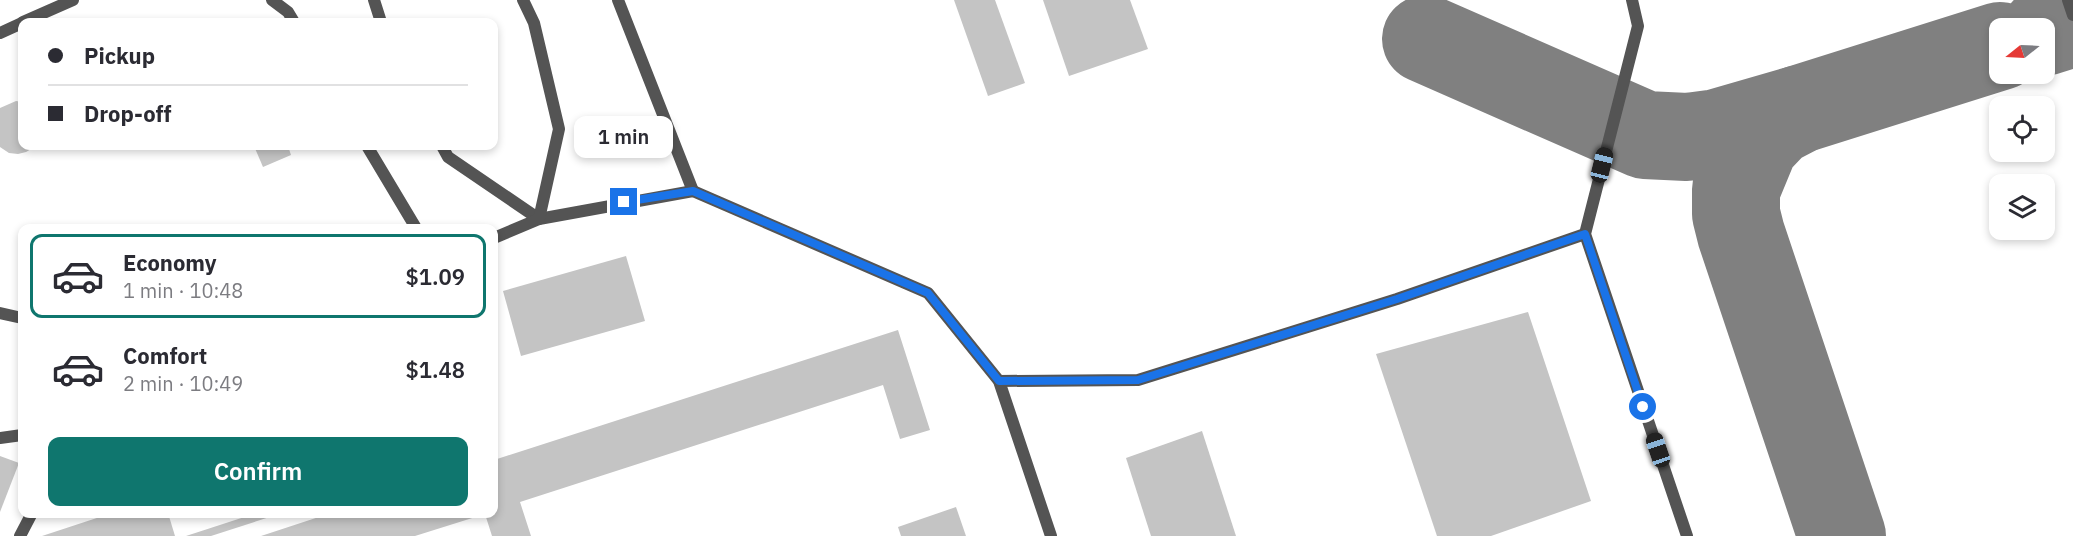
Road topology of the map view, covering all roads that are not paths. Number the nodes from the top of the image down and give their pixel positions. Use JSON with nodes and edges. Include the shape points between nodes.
{"nodes":[{"id":1,"x":73,"y":0,"type":"edge"},
{"id":2,"x":272,"y":0,"type":"edge"},
{"id":3,"x":374,"y":0,"type":"edge"},
{"id":4,"x":523,"y":0,"type":"edge"},
{"id":5,"x":618,"y":0,"type":"edge"},
{"id":6,"x":1632,"y":0,"type":"edge"},
{"id":7,"x":2068,"y":0,"type":"edge"},
{"id":8,"x":2073,"y":15,"type":"edge"},
{"id":9,"x":34,"y":18,"type":"edge"},
{"id":10,"x":292,"y":18,"type":"edge"},
{"id":11,"x":380,"y":18,"type":"edge"},
{"id":12,"x":18,"y":25,"type":"edge"},
{"id":13,"x":0,"y":33,"type":"edge"},
{"id":14,"x":369,"y":150,"type":"edge"},
{"id":15,"x":444,"y":150,"type":"edge"},
{"id":16,"x":693,"y":191,"type":"junction"},
{"id":17,"x":539,"y":219,"type":"junction"},
{"id":18,"x":414,"y":224,"type":"edge"},
{"id":19,"x":1585,"y":234,"type":"junction"},
{"id":20,"x":498,"y":236,"type":"edge"},
{"id":21,"x":0,"y":313,"type":"edge"},
{"id":22,"x":18,"y":317,"type":"edge"},
{"id":23,"x":999,"y":381,"type":"junction"},
{"id":24,"x":18,"y":436,"type":"edge"},
{"id":25,"x":0,"y":438,"type":"edge"},
{"id":26,"x":29,"y":518,"type":"edge"},
{"id":27,"x":20,"y":536,"type":"edge"},
{"id":28,"x":1051,"y":536,"type":"edge"},
{"id":29,"x":1687,"y":536,"type":"edge"}],
"edges":[{"from":1,"to":9,"type":"lane"},
{"from":2,"to":10,"type":"lane"},
{"from":3,"to":11,"type":"lane"},
{"from":4,"to":17,"type":"lane","via":[[534,23],[559,129]]},
{"from":5,"to":16,"type":"lane"},
{"from":6,"to":19,"type":"lane","via":[[1638,26]]},
{"from":7,"to":8,"type":"lane"},
{"from":12,"to":13,"type":"lane"},
{"from":14,"to":18,"type":"lane"},
{"from":15,"to":17,"type":"lane","via":[[448,157]]},
{"from":16,"to":17,"type":"lane"},
{"from":16,"to":23,"type":"lane","via":[[928,293]]},
{"from":17,"to":20,"type":"lane"},
{"from":19,"to":23,"type":"lane","via":[[1397,299],[1138,380]]},
{"from":19,"to":29,"type":"lane"},
{"from":21,"to":22,"type":"lane"},
{"from":23,"to":28,"type":"lane"},
{"from":24,"to":25,"type":"lane"},
{"from":26,"to":27,"type":"lane"}]}
